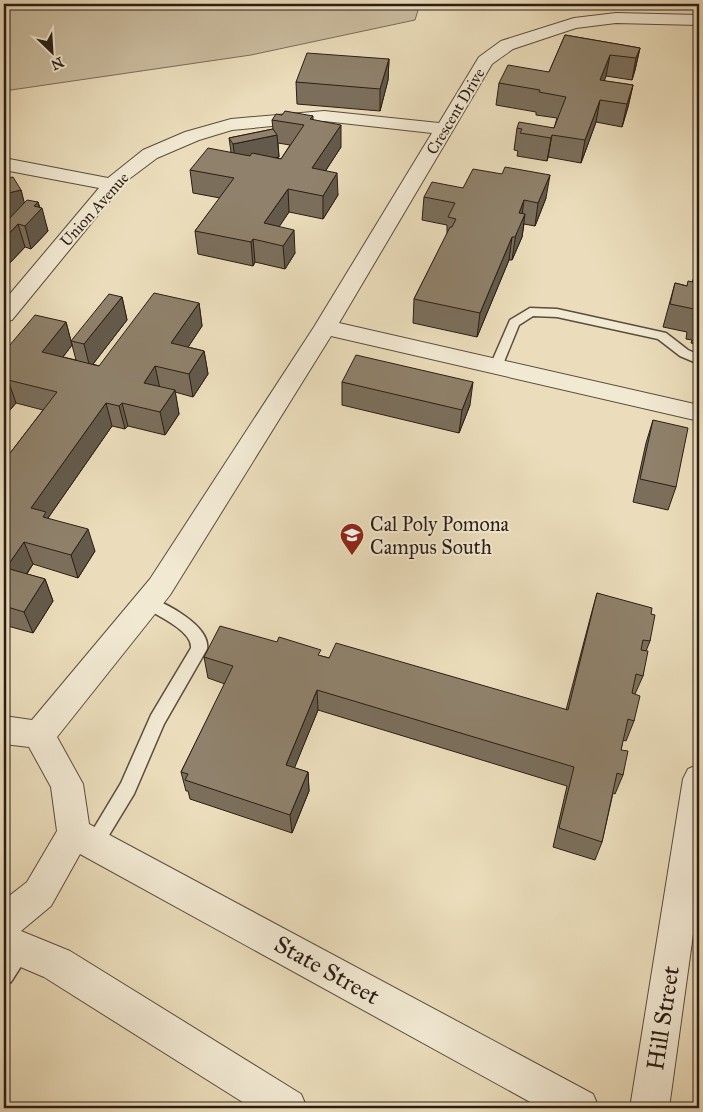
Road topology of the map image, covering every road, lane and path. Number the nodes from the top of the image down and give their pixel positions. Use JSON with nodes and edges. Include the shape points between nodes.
{"nodes":[{"id":1,"x":699,"y":20,"type":"edge"},
{"id":2,"x":444,"y":129,"type":"junction"},
{"id":3,"x":4,"y":164,"type":"edge"},
{"id":4,"x":112,"y":185,"type":"junction"},
{"id":5,"x":4,"y":315,"type":"edge"},
{"id":6,"x":325,"y":327,"type":"junction"},
{"id":7,"x":699,"y":360,"type":"edge"},
{"id":8,"x":496,"y":366,"type":"junction"},
{"id":9,"x":699,"y":413,"type":"edge"},
{"id":10,"x":148,"y":603,"type":"junction"},
{"id":11,"x":4,"y":730,"type":"edge"},
{"id":12,"x":38,"y":735,"type":"junction"},
{"id":13,"x":699,"y":779,"type":"edge"},
{"id":14,"x":84,"y":839,"type":"junction"},
{"id":15,"x":8,"y":947,"type":"edge"},
{"id":16,"x":287,"y":1108,"type":"edge"},
{"id":17,"x":579,"y":1108,"type":"edge"},
{"id":18,"x":649,"y":1108,"type":"edge"}],
"edges":[{"from":1,"to":2,"type":"street","name":"Crescent Drive","via":[[616,18],[574,23],[507,45],[485,61]]},
{"from":2,"to":4,"type":"street","name":"Union Avenue","via":[[324,116],[231,125],[192,136],[150,154]]},
{"from":2,"to":6,"type":"street","name":"Crescent Drive"},
{"from":3,"to":4,"type":"street"},
{"from":4,"to":5,"type":"street","name":"Union Avenue"},
{"from":6,"to":8,"type":"street"},
{"from":6,"to":10,"type":"street","name":"Crescent Drive"},
{"from":7,"to":8,"type":"lane","via":[[662,336],[556,314],[530,312],[514,323]]},
{"from":8,"to":9,"type":"street"},
{"from":10,"to":12,"type":"street","name":"Crescent Drive"},
{"from":10,"to":14,"type":"lane","via":[[190,628],[200,644],[199,649],[157,720],[128,788]]},
{"from":11,"to":12,"type":"street"},
{"from":12,"to":14,"type":"street","via":[[67,784]]},
{"from":13,"to":18,"type":"street","name":"Hill Street"},
{"from":14,"to":15,"type":"street","via":[[39,894]]},
{"from":14,"to":17,"type":"street","name":"State Street"},
{"from":15,"to":16,"type":"street","via":[[57,964]]}]}
